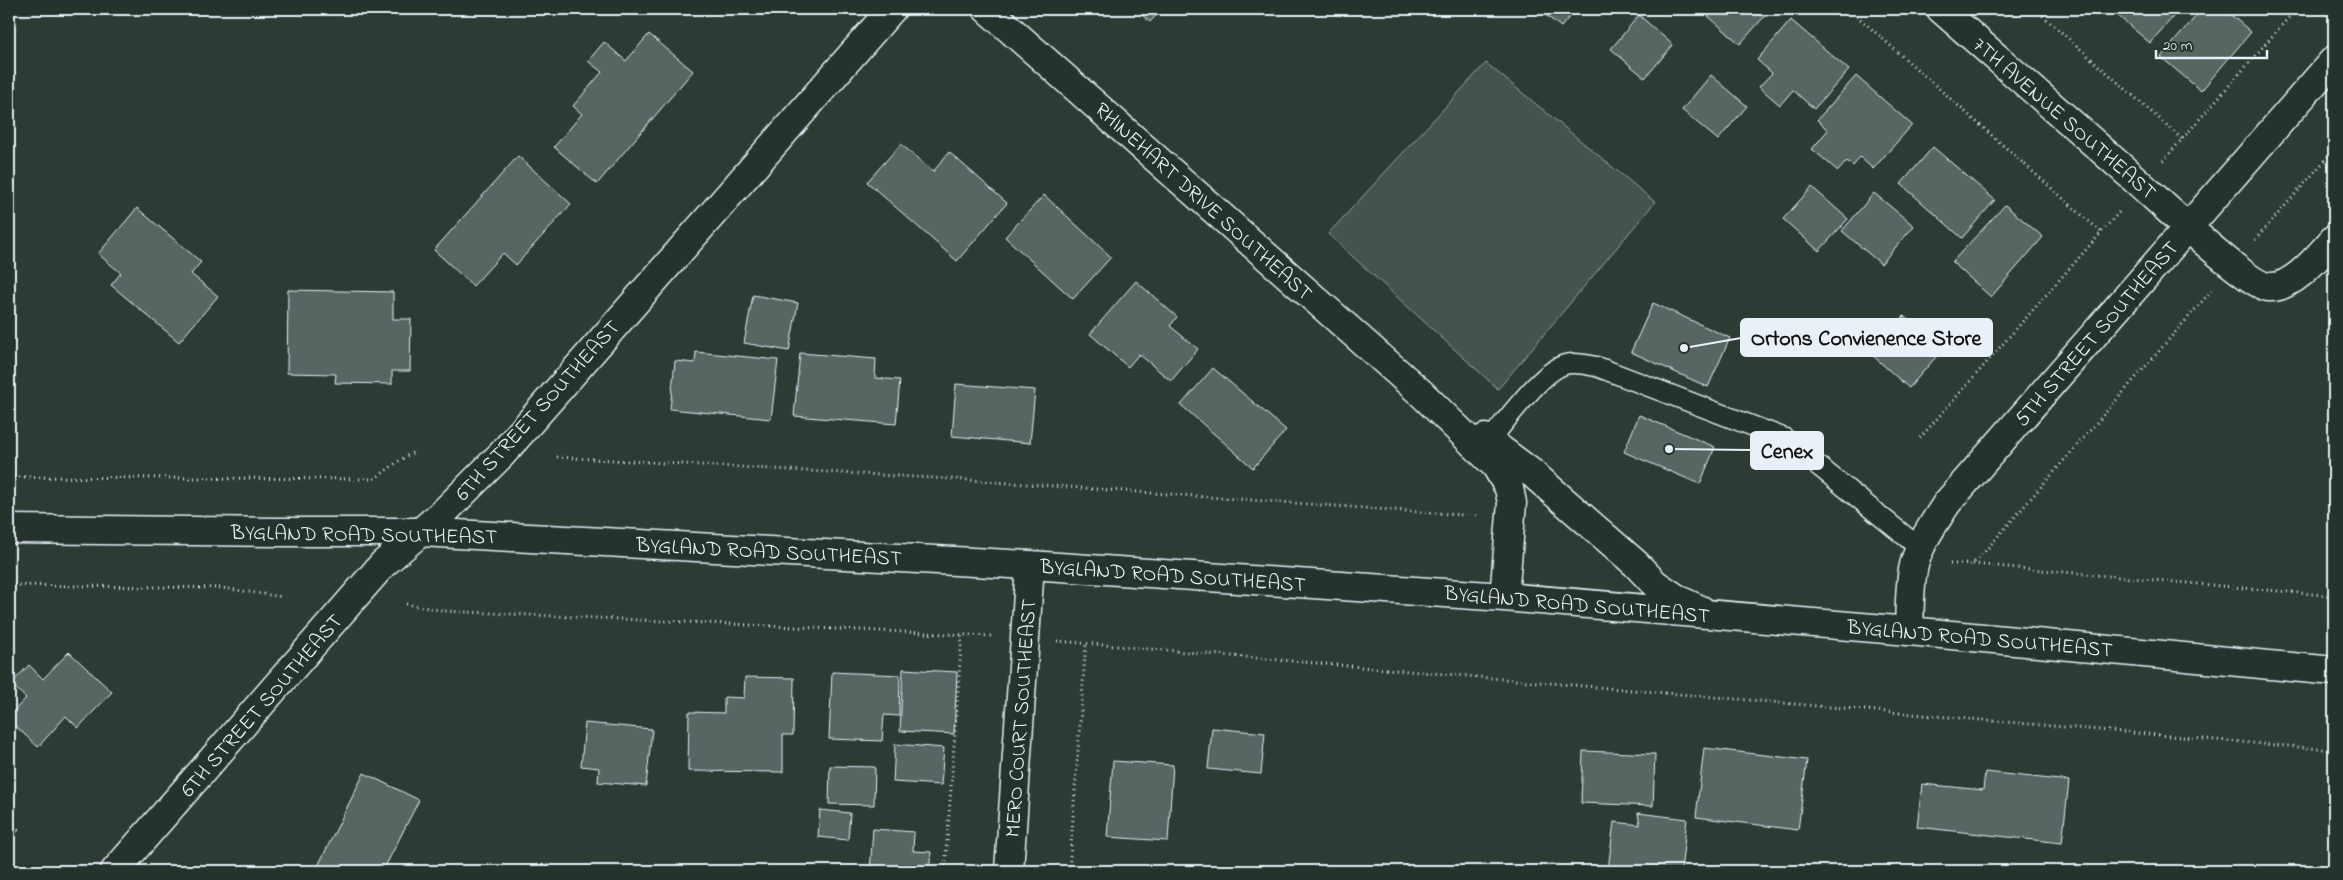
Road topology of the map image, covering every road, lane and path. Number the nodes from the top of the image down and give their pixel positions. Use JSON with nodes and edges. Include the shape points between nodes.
{"nodes":[{"id":1,"x":892,"y":9,"type":"edge"},
{"id":2,"x":987,"y":9,"type":"edge"},
{"id":3,"x":1849,"y":9,"type":"edge"},
{"id":4,"x":1941,"y":9,"type":"edge"},
{"id":5,"x":2035,"y":9,"type":"edge"},
{"id":6,"x":2296,"y":9,"type":"edge"},
{"id":7,"x":2334,"y":60,"type":"edge"},
{"id":8,"x":2182,"y":139,"type":"junction"},
{"id":9,"x":2334,"y":150,"type":"edge"},
{"id":10,"x":2142,"y":186,"type":"junction"},
{"id":11,"x":2188,"y":227,"type":"junction"},
{"id":12,"x":2101,"y":232,"type":"junction"},
{"id":13,"x":2334,"y":239,"type":"edge"},
{"id":14,"x":2233,"y":265,"type":"junction"},
{"id":15,"x":1920,"y":438,"type":"dead end"},
{"id":16,"x":1485,"y":446,"type":"junction"},
{"id":17,"x":415,"y":452,"type":"dead end"},
{"id":18,"x":557,"y":457,"type":"dead end"},
{"id":19,"x":9,"y":477,"type":"edge"},
{"id":20,"x":1510,"y":521,"type":"junction"},
{"id":21,"x":9,"y":529,"type":"edge"},
{"id":22,"x":420,"y":532,"type":"junction"},
{"id":23,"x":1918,"y":557,"type":"junction"},
{"id":24,"x":1972,"y":564,"type":"junction"},
{"id":25,"x":1030,"y":565,"type":"junction"},
{"id":26,"x":9,"y":585,"type":"edge"},
{"id":27,"x":2334,"y":596,"type":"edge"},
{"id":28,"x":282,"y":597,"type":"dead end"},
{"id":29,"x":1504,"y":598,"type":"junction"},
{"id":30,"x":406,"y":604,"type":"dead end"},
{"id":31,"x":1711,"y":616,"type":"junction"},
{"id":32,"x":1909,"y":631,"type":"junction"},
{"id":33,"x":962,"y":634,"type":"junction"},
{"id":34,"x":1026,"y":639,"type":"junction"},
{"id":35,"x":1086,"y":642,"type":"junction"},
{"id":36,"x":2334,"y":671,"type":"edge"},
{"id":37,"x":2334,"y":750,"type":"edge"},
{"id":38,"x":114,"y":871,"type":"edge"},
{"id":39,"x":945,"y":871,"type":"edge"},
{"id":40,"x":1009,"y":871,"type":"edge"},
{"id":41,"x":1069,"y":871,"type":"edge"}],
"edges":[{"from":1,"to":22,"type":"street","name":"6TH STREET SOUTHEAST","via":[[502,454]]},
{"from":2,"to":16,"type":"street","name":"RHINEHART DRIVE SOUTHEAST"},
{"from":3,"to":12,"type":"path"},
{"from":4,"to":10,"type":"street","name":"7TH AVENUE SOUTHEAST"},
{"from":5,"to":8,"type":"path"},
{"from":6,"to":8,"type":"path"},
{"from":7,"to":11,"type":"street","name":"5TH STREET SOUTHEAST"},
{"from":8,"to":10,"type":"path"},
{"from":9,"to":14,"type":"path"},
{"from":10,"to":11,"type":"street","name":"7TH AVENUE SOUTHEAST"},
{"from":10,"to":12,"type":"path"},
{"from":11,"to":14,"type":"street","name":"7TH AVENUE SOUTHEAST"},
{"from":11,"to":23,"type":"street","name":"5TH STREET SOUTHEAST","via":[[1947,503]]},
{"from":12,"to":15,"type":"path"},
{"from":13,"to":14,"type":"street","name":"7TH AVENUE SOUTHEAST","via":[[2286,284],[2269,287]]},
{"from":14,"to":24,"type":"path"},
{"from":16,"to":20,"type":"street","name":"RHINEHART DRIVE SOUTHEAST","via":[[1509,488],[1512,504]]},
{"from":16,"to":23,"type":"lane","via":[[1556,368],[1583,363],[1784,438]]},
{"from":16,"to":31,"type":"street","name":"RHINEHART DRIVE SOUTHEAST","via":[[1533,474],[1655,584]]},
{"from":17,"to":19,"type":"path","via":[[373,479]]},
{"from":18,"to":20,"type":"path","via":[[988,481],[1460,513]]},
{"from":20,"to":29,"type":"street","name":"RHINEHART DRIVE SOUTHEAST"},
{"from":21,"to":22,"type":"street","name":"BYGLAND ROAD SOUTHEAST"},
{"from":22,"to":25,"type":"street","name":"BYGLAND ROAD SOUTHEAST"},
{"from":22,"to":38,"type":"street","name":"6TH STREET SOUTHEAST","via":[[384,564]]},
{"from":23,"to":24,"type":"path"},
{"from":23,"to":32,"type":"street","name":"5TH STREET SOUTHEAST","via":[[1910,589]]},
{"from":24,"to":27,"type":"path"},
{"from":25,"to":29,"type":"street","name":"BYGLAND ROAD SOUTHEAST"},
{"from":25,"to":34,"type":"street","name":"MERO COURT SOUTHEAST"},
{"from":26,"to":28,"type":"path","via":[[223,588]]},
{"from":29,"to":31,"type":"street","name":"BYGLAND ROAD SOUTHEAST"},
{"from":30,"to":33,"type":"path","via":[[445,612]]},
{"from":31,"to":32,"type":"street","name":"BYGLAND ROAD SOUTHEAST"},
{"from":32,"to":36,"type":"street","name":"BYGLAND ROAD SOUTHEAST"},
{"from":33,"to":34,"type":"path"},
{"from":33,"to":39,"type":"path"},
{"from":34,"to":35,"type":"path"},
{"from":34,"to":40,"type":"street","name":"MERO COURT SOUTHEAST"},
{"from":35,"to":37,"type":"path"},
{"from":35,"to":41,"type":"path"}]}
